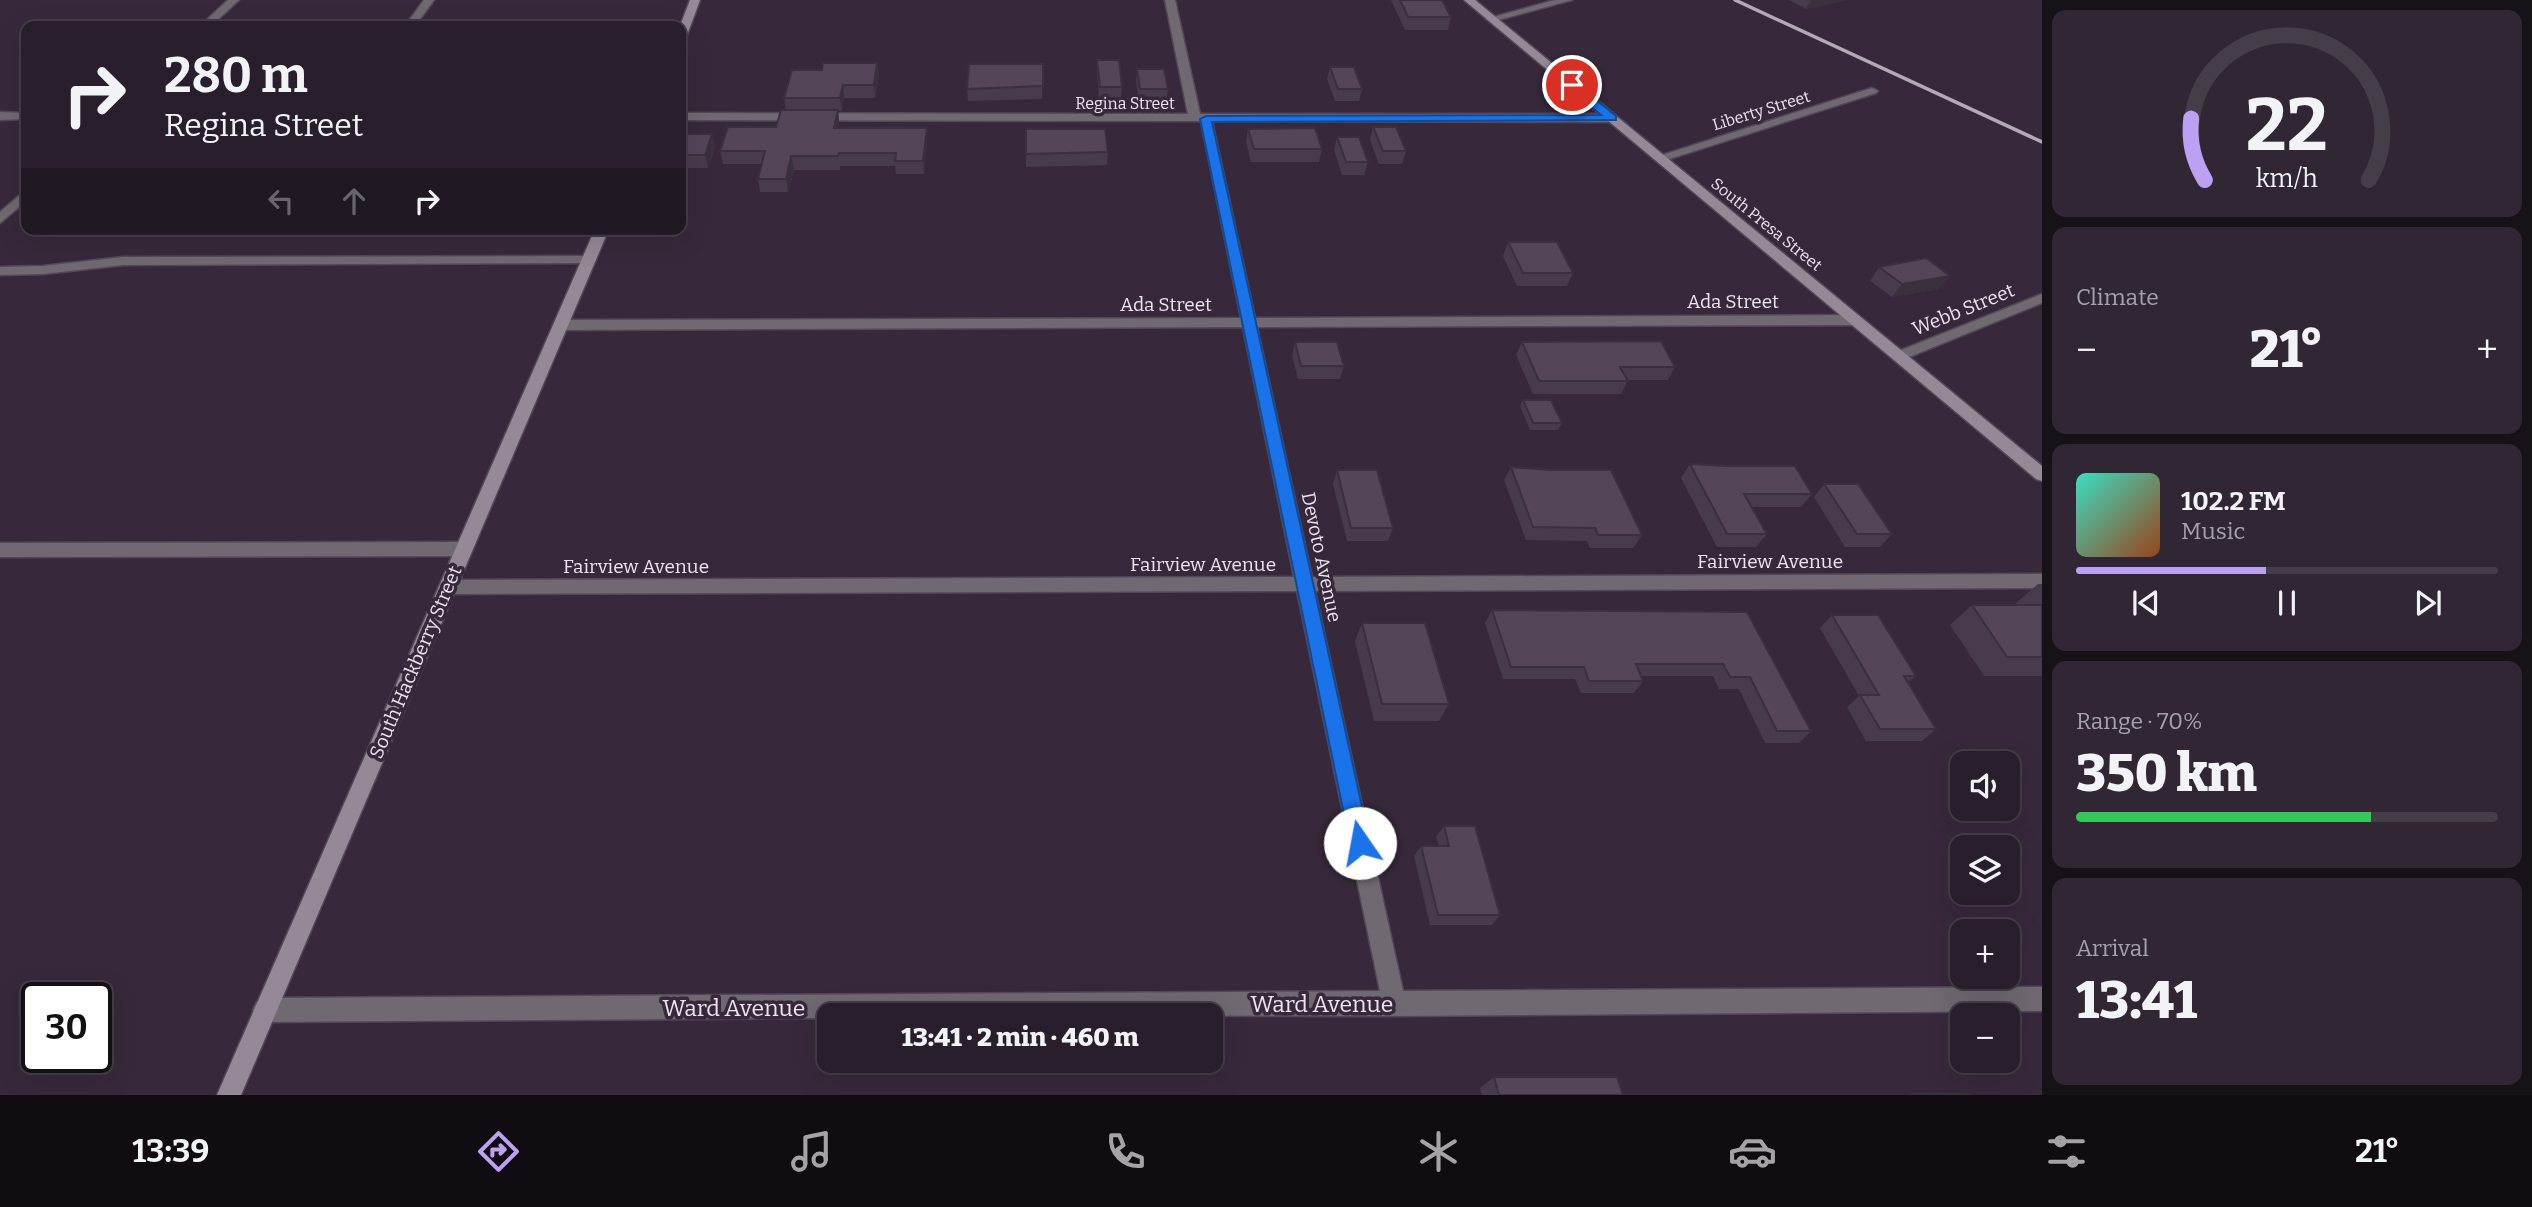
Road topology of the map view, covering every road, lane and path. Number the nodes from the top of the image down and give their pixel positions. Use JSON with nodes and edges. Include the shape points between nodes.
{"nodes":[{"id":1,"x":234,"y":0,"type":"edge"},
{"id":2,"x":429,"y":0,"type":"edge"},
{"id":3,"x":695,"y":0,"type":"edge"},
{"id":4,"x":1170,"y":0,"type":"edge"},
{"id":5,"x":1469,"y":0,"type":"edge"},
{"id":6,"x":1567,"y":0,"type":"edge"},
{"id":7,"x":1491,"y":19,"type":"junction"},
{"id":8,"x":211,"y":21,"type":"edge"},
{"id":9,"x":414,"y":21,"type":"edge"},
{"id":10,"x":686,"y":24,"type":"edge"},
{"id":11,"x":1872,"y":91,"type":"dead end"},
{"id":12,"x":0,"y":116,"type":"edge"},
{"id":13,"x":21,"y":116,"type":"edge"},
{"id":14,"x":686,"y":117,"type":"edge"},
{"id":15,"x":1612,"y":118,"type":"junction"},
{"id":16,"x":1200,"y":119,"type":"junction"},
{"id":17,"x":1659,"y":158,"type":"junction"},
{"id":18,"x":21,"y":199,"type":"edge"},
{"id":19,"x":0,"y":219,"type":"edge"},
{"id":20,"x":599,"y":235,"type":"edge"},
{"id":21,"x":589,"y":260,"type":"junction"},
{"id":22,"x":0,"y":271,"type":"edge"},
{"id":23,"x":2042,"y":298,"type":"edge"},
{"id":24,"x":1856,"y":320,"type":"junction"},
{"id":25,"x":1250,"y":323,"type":"junction"},
{"id":26,"x":560,"y":325,"type":"junction"},
{"id":27,"x":1899,"y":356,"type":"junction"},
{"id":28,"x":2042,"y":475,"type":"edge"},
{"id":29,"x":464,"y":549,"type":"junction"},
{"id":30,"x":0,"y":550,"type":"edge"},
{"id":31,"x":2042,"y":580,"type":"edge"},
{"id":32,"x":1306,"y":584,"type":"junction"},
{"id":33,"x":448,"y":587,"type":"junction"},
{"id":34,"x":2042,"y":999,"type":"edge"},
{"id":35,"x":1394,"y":1004,"type":"junction"},
{"id":36,"x":265,"y":1010,"type":"junction"},
{"id":37,"x":229,"y":1095,"type":"edge"}],
"edges":[{"from":1,"to":8,"type":"street"},
{"from":2,"to":9,"type":"street"},
{"from":3,"to":10,"type":"main road"},
{"from":4,"to":16,"type":"street","name":"Devoto Avenue"},
{"from":5,"to":7,"type":"main road","name":"South Presa Street"},
{"from":6,"to":7,"type":"street"},
{"from":7,"to":15,"type":"main road","name":"South Presa Street"},
{"from":11,"to":17,"type":"street","name":"Liberty Street"},
{"from":12,"to":13,"type":"street"},
{"from":14,"to":16,"type":"street","name":"Regina Street"},
{"from":15,"to":16,"type":"street","name":"Regina Street"},
{"from":15,"to":17,"type":"main road","name":"South Presa Street"},
{"from":16,"to":25,"type":"street","name":"Devoto Avenue"},
{"from":17,"to":24,"type":"main road","name":"South Presa Street"},
{"from":18,"to":19,"type":"street"},
{"from":20,"to":21,"type":"main road","name":"South Hackberry Street"},
{"from":21,"to":22,"type":"street","via":[[123,261]]},
{"from":21,"to":26,"type":"main road","name":"South Hackberry Street"},
{"from":23,"to":27,"type":"street","name":"Webb Street"},
{"from":24,"to":25,"type":"street","name":"Ada Street"},
{"from":24,"to":27,"type":"main road","name":"South Presa Street"},
{"from":25,"to":26,"type":"street","name":"Ada Street"},
{"from":25,"to":32,"type":"street","name":"Devoto Avenue"},
{"from":26,"to":29,"type":"main road","name":"South Hackberry Street"},
{"from":27,"to":28,"type":"main road","name":"South Presa Street"},
{"from":29,"to":30,"type":"street"},
{"from":29,"to":33,"type":"main road","name":"South Hackberry Street"},
{"from":31,"to":32,"type":"street","name":"Fairview Avenue"},
{"from":32,"to":33,"type":"street","name":"Fairview Avenue"},
{"from":32,"to":35,"type":"street","name":"Devoto Avenue"},
{"from":33,"to":36,"type":"main road","name":"South Hackberry Street"},
{"from":34,"to":35,"type":"street","name":"Ward Avenue"},
{"from":35,"to":36,"type":"street","name":"Ward Avenue"},
{"from":36,"to":37,"type":"main road","name":"South Hackberry Street"}]}
